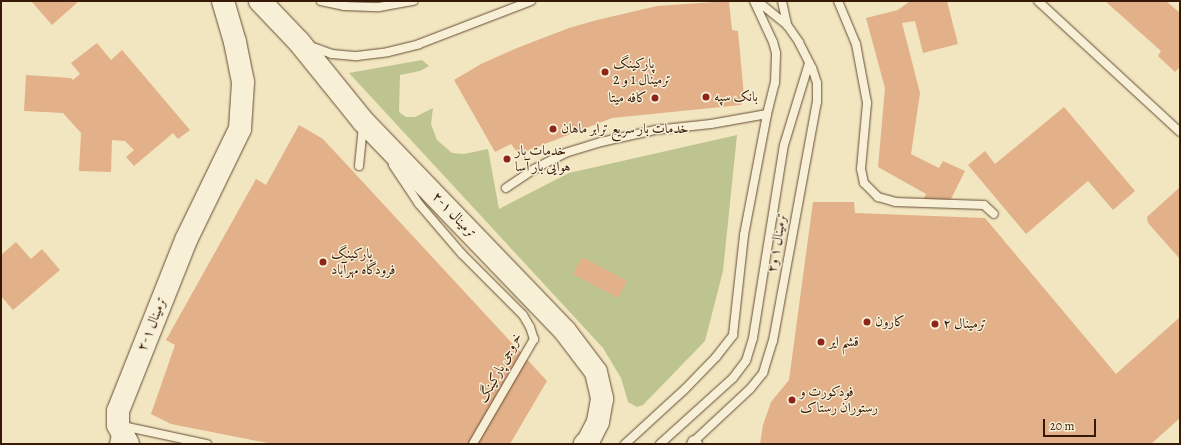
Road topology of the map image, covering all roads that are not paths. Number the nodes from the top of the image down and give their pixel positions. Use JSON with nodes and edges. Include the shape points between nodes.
{"nodes":[{"id":1,"x":223,"y":1,"type":"edge"},
{"id":2,"x":260,"y":1,"type":"edge"},
{"id":3,"x":321,"y":1,"type":"edge"},
{"id":4,"x":413,"y":1,"type":"edge"},
{"id":5,"x":531,"y":1,"type":"edge"},
{"id":6,"x":755,"y":1,"type":"edge"},
{"id":7,"x":782,"y":1,"type":"edge"},
{"id":8,"x":850,"y":1,"type":"edge"},
{"id":9,"x":1038,"y":1,"type":"edge"},
{"id":10,"x":839,"y":3,"type":"edge"},
{"id":11,"x":787,"y":25,"type":"junction"},
{"id":12,"x":299,"y":42,"type":"junction"},
{"id":13,"x":809,"y":63,"type":"junction"},
{"id":14,"x":767,"y":114,"type":"junction"},
{"id":15,"x":363,"y":121,"type":"junction"},
{"id":16,"x":1180,"y":132,"type":"edge"},
{"id":17,"x":360,"y":166,"type":"dead end"},
{"id":18,"x":506,"y":188,"type":"dead end"},
{"id":19,"x":994,"y":214,"type":"dead end"},
{"id":20,"x":120,"y":438,"type":"edge"},
{"id":21,"x":694,"y":443,"type":"edge"},
{"id":22,"x":206,"y":444,"type":"edge"},
{"id":23,"x":473,"y":444,"type":"edge"},
{"id":24,"x":585,"y":444,"type":"edge"},
{"id":25,"x":625,"y":444,"type":"edge"},
{"id":26,"x":660,"y":444,"type":"edge"}],
"edges":[{"from":1,"to":20,"type":"main road","name":"ترمینال ۱-۲","via":[[243,82],[240,129],[187,238],[118,411]]},
{"from":2,"to":12,"type":"main road","name":"ترمینال ۱-۲"},
{"from":3,"to":4,"type":"lane","via":[[344,6],[379,7]]},
{"from":5,"to":12,"type":"lane","via":[[419,44],[376,54],[332,54]]},
{"from":6,"to":11,"type":"lane"},
{"from":6,"to":14,"type":"lane","via":[[776,53],[775,83]]},
{"from":7,"to":11,"type":"lane"},
{"from":8,"to":10,"type":"lane"},
{"from":9,"to":16,"type":"lane"},
{"from":10,"to":19,"type":"lane","via":[[856,44],[867,103],[861,169],[864,183],[878,197],[895,202],[984,205]]},
{"from":11,"to":13,"type":"lane","name":"ترمینال ۱ و۲"},
{"from":12,"to":15,"type":"main road","name":"ترمینال ۱-۲"},
{"from":13,"to":21,"type":"lane","name":"ترمینال ۱ و۲","via":[[817,83],[817,102],[773,341],[763,373]]},
{"from":13,"to":26,"type":"lane","via":[[784,145],[753,338],[746,361],[733,378]]},
{"from":14,"to":18,"type":"lane","via":[[655,130],[601,142],[565,153],[534,169]]},
{"from":14,"to":25,"type":"lane","via":[[744,235],[733,336],[716,358],[685,389]]},
{"from":15,"to":17,"type":"lane"},
{"from":15,"to":23,"type":"lane","name":"خروجی پارکینگ","via":[[419,204],[462,254],[522,315],[530,327],[534,339]]},
{"from":15,"to":24,"type":"main road","name":"ترمینال ۱-۲","via":[[565,331],[596,372],[602,399],[598,422]]},
{"from":20,"to":22,"type":"lane"}]}
